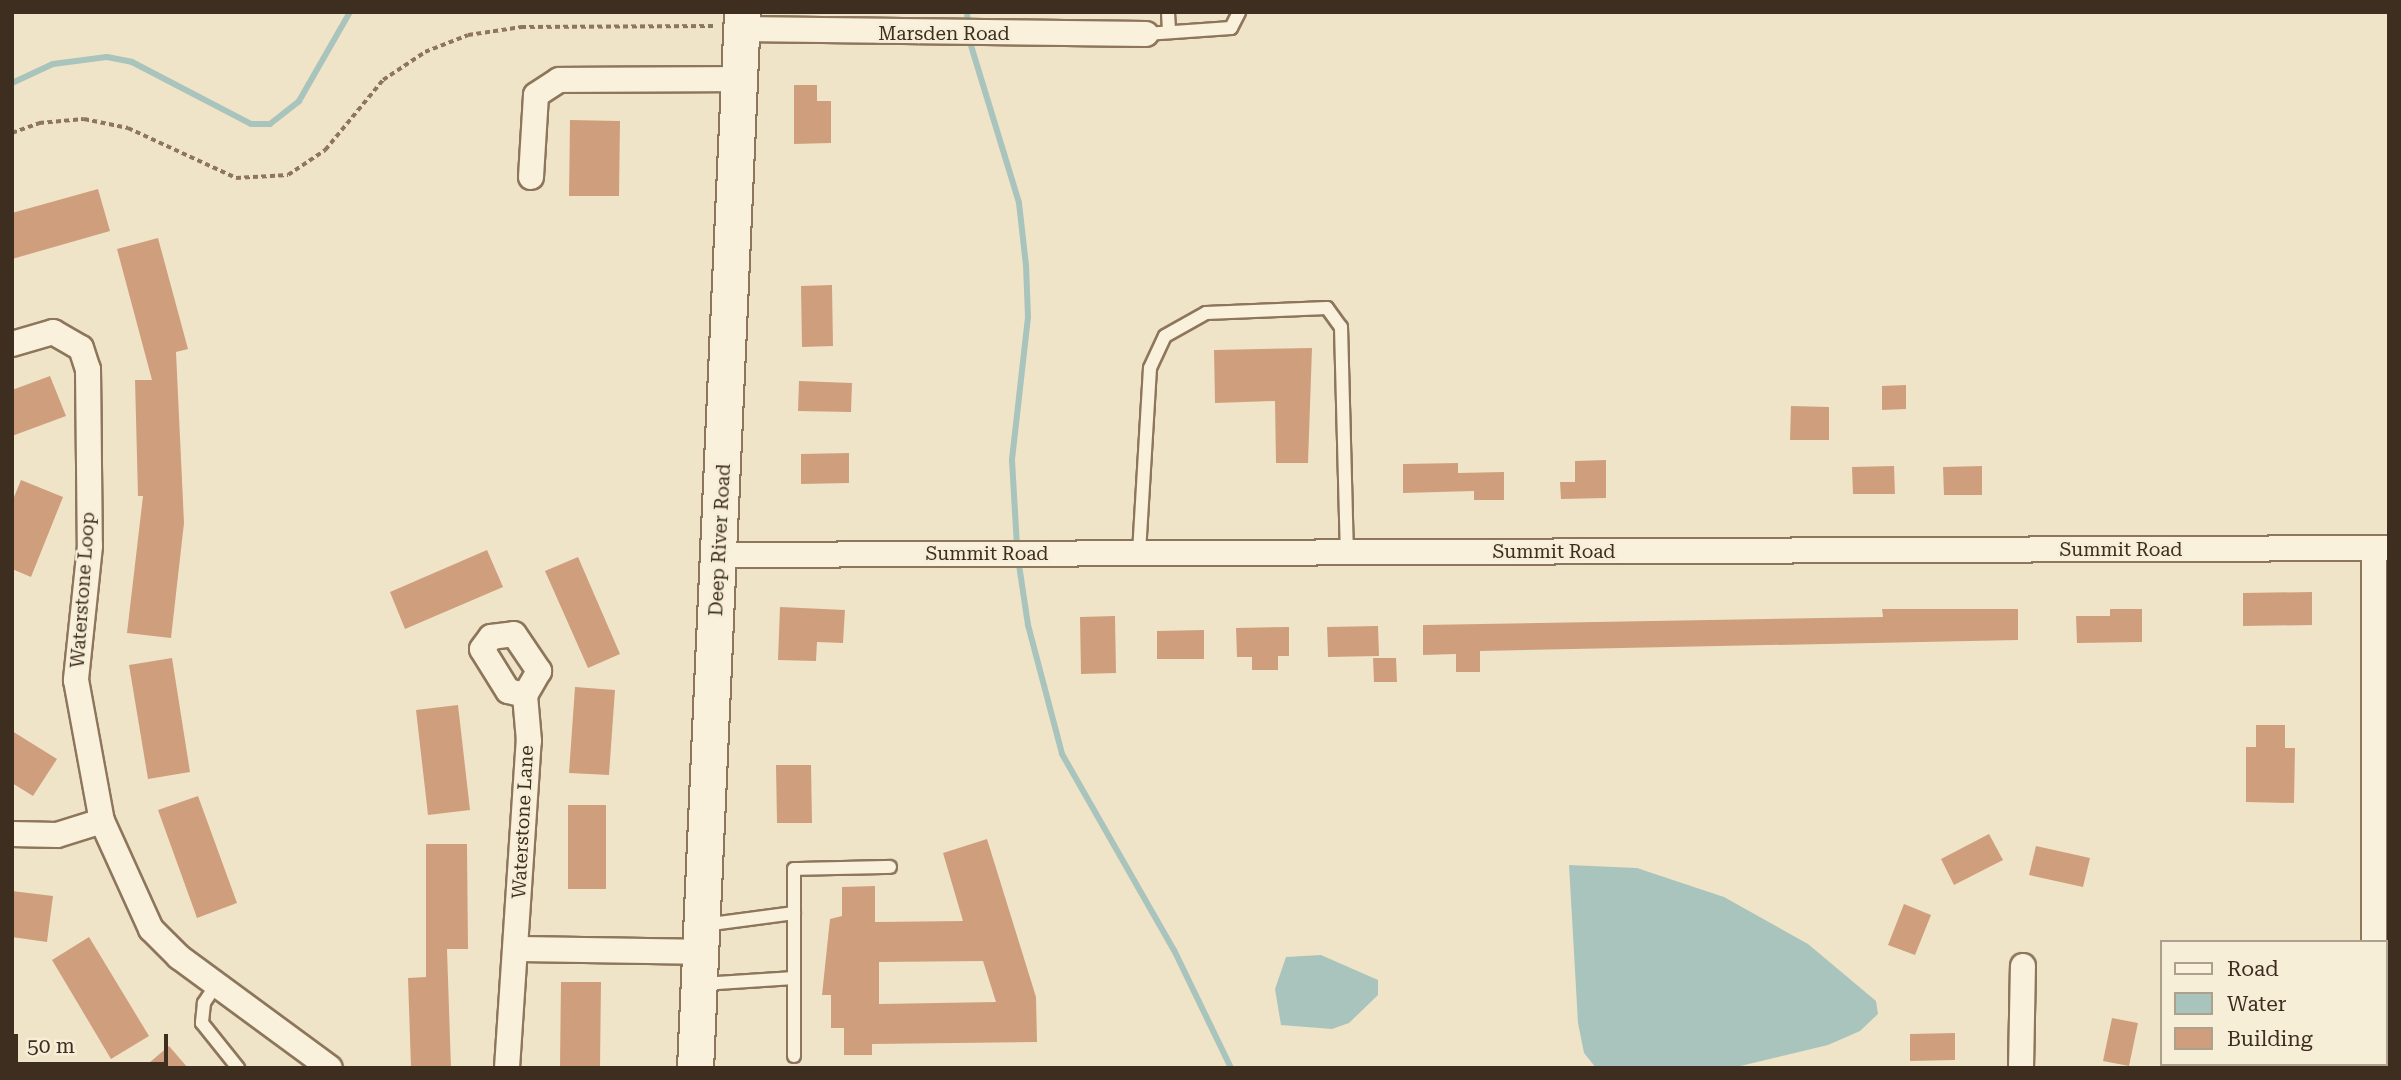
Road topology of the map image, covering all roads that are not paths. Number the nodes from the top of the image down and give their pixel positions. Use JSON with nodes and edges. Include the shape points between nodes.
{"nodes":[{"id":1,"x":1168,"y":12,"type":"edge"},
{"id":2,"x":1239,"y":12,"type":"edge"},
{"id":3,"x":735,"y":23,"type":"edge"},
{"id":4,"x":1158,"y":33,"type":"junction"},
{"id":5,"x":740,"y":79,"type":"junction"},
{"id":6,"x":531,"y":177,"type":"dead end"},
{"id":7,"x":12,"y":344,"type":"edge"},
{"id":8,"x":2381,"y":548,"type":"edge"},
{"id":9,"x":1139,"y":553,"type":"junction"},
{"id":10,"x":1347,"y":553,"type":"junction"},
{"id":11,"x":720,"y":555,"type":"junction"},
{"id":12,"x":525,"y":695,"type":"dead end"},
{"id":13,"x":102,"y":821,"type":"junction"},
{"id":14,"x":12,"y":834,"type":"edge"},
{"id":15,"x":890,"y":867,"type":"dead end"},
{"id":16,"x":794,"y":913,"type":"junction"},
{"id":17,"x":2374,"y":940,"type":"edge"},
{"id":18,"x":516,"y":949,"type":"junction"},
{"id":19,"x":699,"y":954,"type":"junction"},
{"id":20,"x":2023,"y":966,"type":"dead end"},
{"id":21,"x":794,"y":978,"type":"junction"},
{"id":22,"x":216,"y":985,"type":"junction"},
{"id":23,"x":794,"y":1056,"type":"dead end"},
{"id":24,"x":238,"y":1068,"type":"edge"},
{"id":25,"x":330,"y":1068,"type":"edge"},
{"id":26,"x":507,"y":1068,"type":"edge"},
{"id":27,"x":695,"y":1068,"type":"edge"},
{"id":28,"x":2021,"y":1068,"type":"edge"}],
"edges":[{"from":1,"to":4,"type":"lane"},
{"from":2,"to":4,"type":"lane","via":[[1231,28]]},
{"from":3,"to":4,"type":"street","name":"Marsden Road"},
{"from":3,"to":5,"type":"street","name":"Deep River Road"},
{"from":5,"to":6,"type":"street","via":[[559,79],[536,95]]},
{"from":5,"to":11,"type":"street","name":"Deep River Road"},
{"from":7,"to":13,"type":"street","name":"Waterstone Loop","via":[[53,332],[80,348],[88,369],[90,546],[76,680]]},
{"from":8,"to":10,"type":"street","name":"Summit Road"},
{"from":8,"to":17,"type":"street"},
{"from":9,"to":10,"type":"street","name":"Summit Road"},
{"from":9,"to":10,"type":"lane","via":[[1150,368],[1165,336],[1206,313],[1326,309],[1341,327]]},
{"from":9,"to":11,"type":"street","name":"Summit Road"},
{"from":11,"to":19,"type":"street","name":"Deep River Road"},
{"from":12,"to":18,"type":"street","name":"Waterstone Lane","via":[[528,741]]},
{"from":13,"to":14,"type":"street","via":[[57,835]]},
{"from":13,"to":22,"type":"street","name":"Waterstone Loop","via":[[151,929]]},
{"from":15,"to":16,"type":"lane","via":[[794,869]]},
{"from":16,"to":19,"type":"lane"},
{"from":16,"to":21,"type":"lane"},
{"from":18,"to":19,"type":"street"},
{"from":18,"to":26,"type":"street","name":"Waterstone Lane"},
{"from":19,"to":21,"type":"lane"},
{"from":19,"to":27,"type":"street","name":"Deep River Road"},
{"from":20,"to":28,"type":"street"},
{"from":21,"to":23,"type":"lane"},
{"from":22,"to":24,"type":"lane","via":[[204,1003],[201,1023]]},
{"from":22,"to":25,"type":"street","name":"Waterstone Loop"}]}
